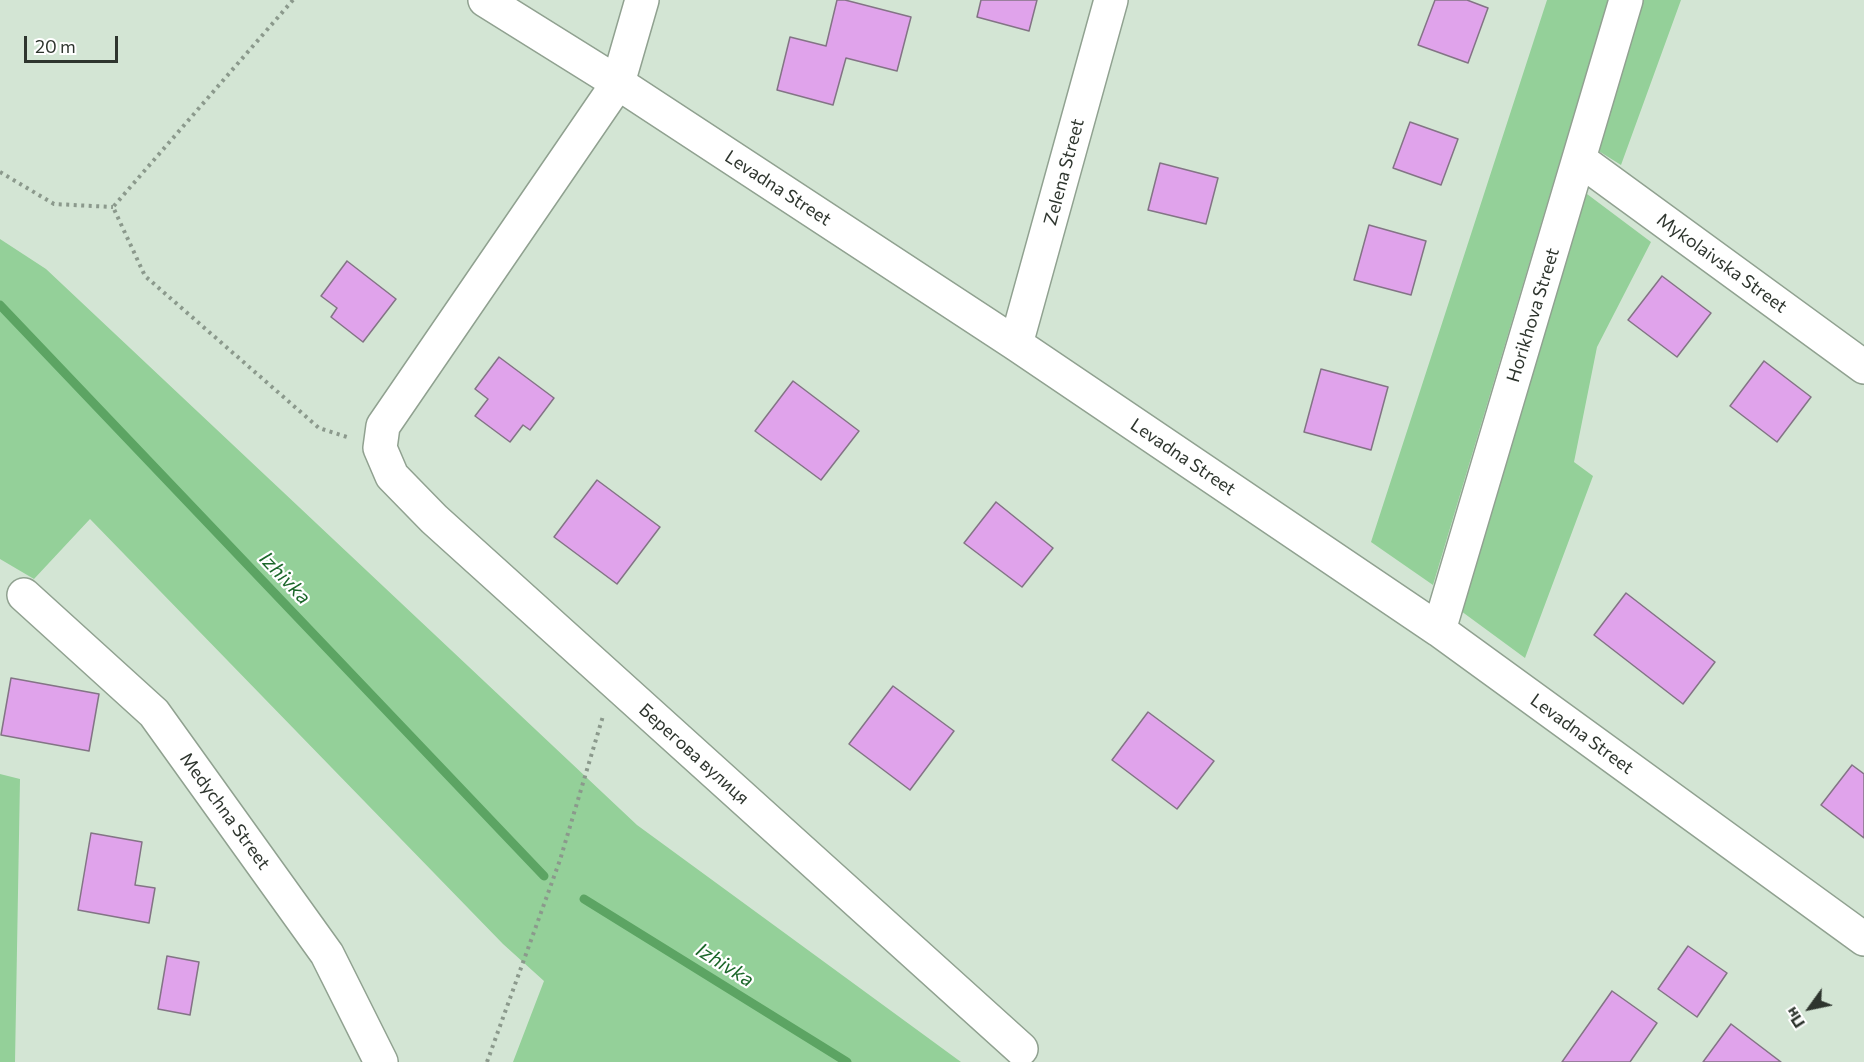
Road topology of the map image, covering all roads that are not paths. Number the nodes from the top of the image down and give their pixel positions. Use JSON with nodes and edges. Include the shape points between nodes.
{"nodes":[{"id":1,"x":485,"y":0,"type":"edge"},
{"id":2,"x":642,"y":0,"type":"edge"},
{"id":3,"x":1111,"y":0,"type":"edge"},
{"id":4,"x":1626,"y":0,"type":"edge"},
{"id":5,"x":618,"y":83,"type":"junction"},
{"id":6,"x":1580,"y":159,"type":"junction"},
{"id":7,"x":1016,"y":344,"type":"junction"},
{"id":8,"x":1864,"y":367,"type":"edge"},
{"id":9,"x":24,"y":595,"type":"dead end"},
{"id":10,"x":1439,"y":630,"type":"junction"},
{"id":11,"x":1864,"y":939,"type":"edge"},
{"id":12,"x":1021,"y":1049,"type":"dead end"},
{"id":13,"x":381,"y":1062,"type":"edge"}],
"edges":[{"from":1,"to":5,"type":"street","name":"Levadna Street"},
{"from":2,"to":5,"type":"street"},
{"from":3,"to":7,"type":"street","name":"Zelena Street"},
{"from":4,"to":6,"type":"street","name":"Horikhova Street"},
{"from":5,"to":7,"type":"street","name":"Levadna Street"},
{"from":5,"to":12,"type":"street","name":"Берегова вулиця","via":[[382,426],[380,448],[392,476],[434,519]]},
{"from":6,"to":8,"type":"street","name":"Mykolaivska Street"},
{"from":6,"to":10,"type":"street","name":"Horikhova Street"},
{"from":7,"to":10,"type":"street","name":"Levadna Street"},
{"from":9,"to":13,"type":"street","name":"Medychna Street","via":[[154,713],[327,954]]},
{"from":10,"to":11,"type":"street","name":"Levadna Street"}]}
